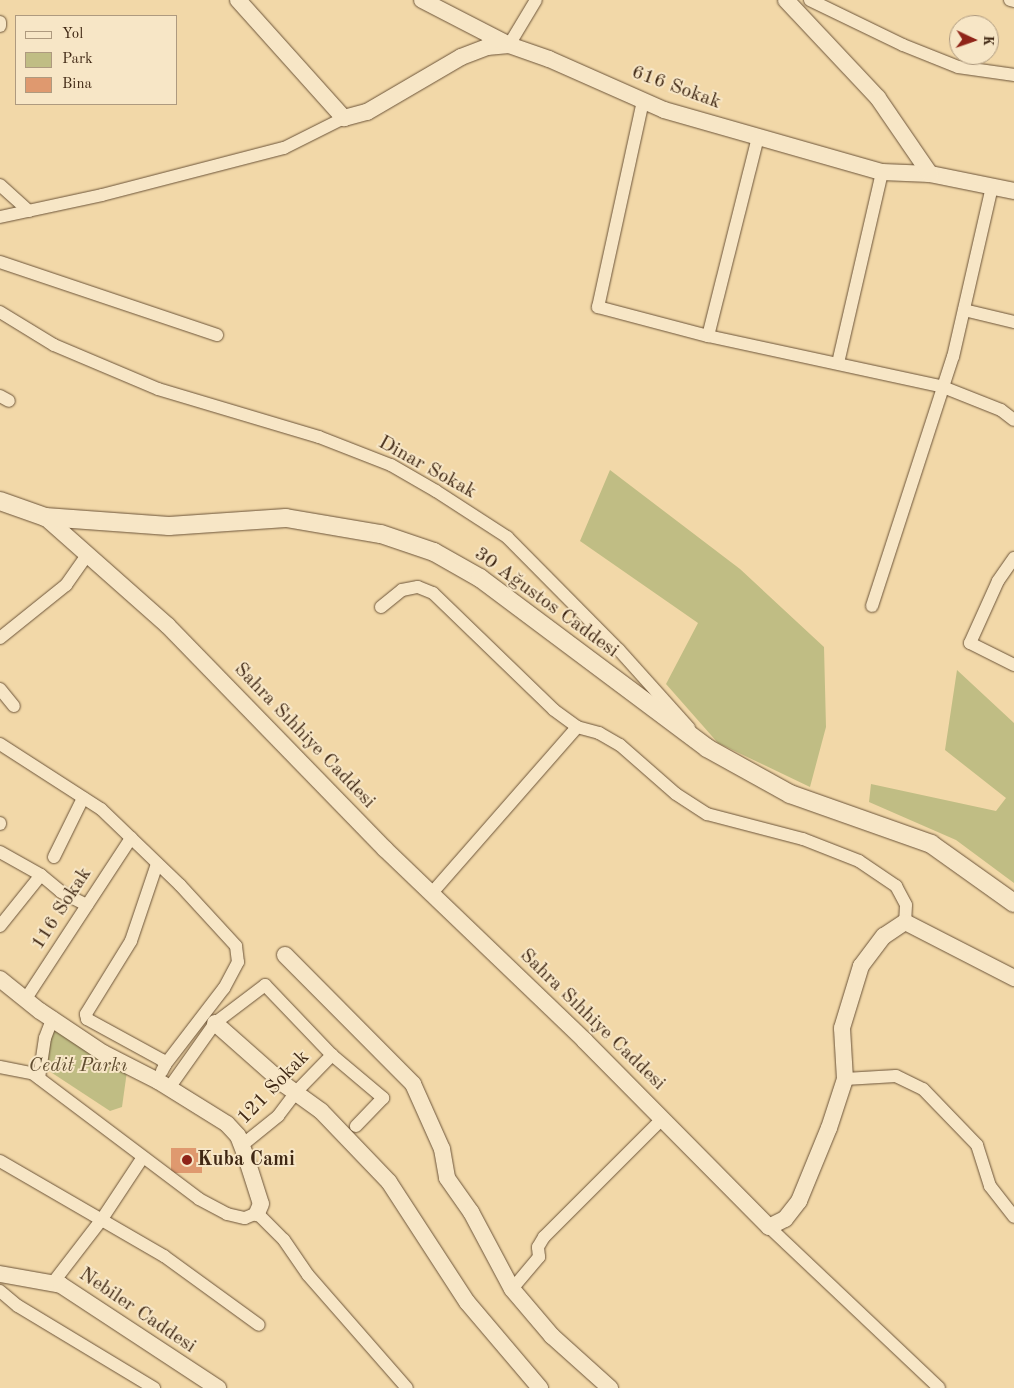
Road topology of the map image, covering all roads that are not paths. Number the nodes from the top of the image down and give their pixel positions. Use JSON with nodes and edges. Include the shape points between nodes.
{"nodes":[{"id":1,"x":238,"y":0,"type":"edge"},
{"id":2,"x":422,"y":0,"type":"edge"},
{"id":3,"x":536,"y":0,"type":"edge"},
{"id":4,"x":786,"y":0,"type":"edge"},
{"id":5,"x":810,"y":0,"type":"edge"},
{"id":6,"x":1010,"y":0,"type":"edge"},
{"id":7,"x":1014,"y":1,"type":"edge"},
{"id":8,"x":509,"y":45,"type":"junction"},
{"id":9,"x":1014,"y":75,"type":"edge"},
{"id":10,"x":643,"y":101,"type":"junction"},
{"id":11,"x":344,"y":118,"type":"junction"},
{"id":12,"x":758,"y":137,"type":"junction"},
{"id":13,"x":882,"y":172,"type":"junction"},
{"id":14,"x":930,"y":174,"type":"junction"},
{"id":15,"x":0,"y":185,"type":"edge"},
{"id":16,"x":992,"y":187,"type":"junction"},
{"id":17,"x":1014,"y":191,"type":"edge"},
{"id":18,"x":29,"y":211,"type":"junction"},
{"id":19,"x":0,"y":217,"type":"edge"},
{"id":20,"x":0,"y":262,"type":"edge"},
{"id":21,"x":964,"y":310,"type":"junction"},
{"id":22,"x":0,"y":312,"type":"edge"},
{"id":23,"x":1014,"y":322,"type":"edge"},
{"id":24,"x":217,"y":335,"type":"dead end"},
{"id":25,"x":708,"y":336,"type":"junction"},
{"id":26,"x":838,"y":363,"type":"junction"},
{"id":27,"x":943,"y":386,"type":"junction"},
{"id":28,"x":1014,"y":420,"type":"edge"},
{"id":29,"x":0,"y":501,"type":"edge"},
{"id":30,"x":45,"y":517,"type":"junction"},
{"id":31,"x":87,"y":555,"type":"junction"},
{"id":32,"x":1014,"y":558,"type":"edge"},
{"id":33,"x":872,"y":606,"type":"dead end"},
{"id":34,"x":381,"y":607,"type":"dead end"},
{"id":35,"x":0,"y":638,"type":"edge"},
{"id":36,"x":1014,"y":666,"type":"edge"},
{"id":37,"x":0,"y":689,"type":"edge"},
{"id":38,"x":14,"y":706,"type":"dead end"},
{"id":39,"x":577,"y":726,"type":"junction"},
{"id":40,"x":0,"y":744,"type":"edge"},
{"id":41,"x":707,"y":748,"type":"junction"},
{"id":42,"x":84,"y":798,"type":"junction"},
{"id":43,"x":131,"y":838,"type":"junction"},
{"id":44,"x":0,"y":852,"type":"edge"},
{"id":45,"x":54,"y":856,"type":"dead end"},
{"id":46,"x":157,"y":864,"type":"junction"},
{"id":47,"x":40,"y":875,"type":"junction"},
{"id":48,"x":431,"y":894,"type":"junction"},
{"id":49,"x":88,"y":904,"type":"junction"},
{"id":50,"x":1014,"y":904,"type":"edge"},
{"id":51,"x":905,"y":922,"type":"junction"},
{"id":52,"x":0,"y":926,"type":"edge"},
{"id":53,"x":285,"y":954,"type":"dead end"},
{"id":54,"x":0,"y":978,"type":"edge"},
{"id":55,"x":1014,"y":978,"type":"edge"},
{"id":56,"x":25,"y":1000,"type":"junction"},
{"id":57,"x":53,"y":1017,"type":"junction"},
{"id":58,"x":215,"y":1023,"type":"junction"},
{"id":59,"x":332,"y":1056,"type":"junction"},
{"id":60,"x":165,"y":1065,"type":"junction"},
{"id":61,"x":0,"y":1067,"type":"edge"},
{"id":62,"x":39,"y":1078,"type":"junction"},
{"id":63,"x":845,"y":1079,"type":"junction"},
{"id":64,"x":163,"y":1084,"type":"junction"},
{"id":65,"x":296,"y":1092,"type":"junction"},
{"id":66,"x":663,"y":1118,"type":"junction"},
{"id":67,"x":356,"y":1126,"type":"dead end"},
{"id":68,"x":242,"y":1146,"type":"junction"},
{"id":69,"x":144,"y":1157,"type":"junction"},
{"id":70,"x":0,"y":1161,"type":"edge"},
{"id":71,"x":257,"y":1213,"type":"junction"},
{"id":72,"x":1014,"y":1217,"type":"edge"},
{"id":73,"x":102,"y":1219,"type":"junction"},
{"id":74,"x":769,"y":1227,"type":"junction"},
{"id":75,"x":0,"y":1274,"type":"edge"},
{"id":76,"x":52,"y":1284,"type":"junction"},
{"id":77,"x":512,"y":1289,"type":"junction"},
{"id":78,"x":0,"y":1291,"type":"edge"},
{"id":79,"x":259,"y":1325,"type":"dead end"},
{"id":80,"x":154,"y":1388,"type":"edge"},
{"id":81,"x":218,"y":1388,"type":"edge"},
{"id":82,"x":407,"y":1388,"type":"edge"},
{"id":83,"x":540,"y":1388,"type":"edge"},
{"id":84,"x":610,"y":1388,"type":"edge"},
{"id":85,"x":938,"y":1388,"type":"edge"}],
"edges":[{"from":1,"to":11,"type":"street"},
{"from":2,"to":8,"type":"street","name":"616 Sokak"},
{"from":3,"to":8,"type":"street"},
{"from":4,"to":14,"type":"street","via":[[878,98]]},
{"from":5,"to":9,"type":"street","via":[[903,45],[958,67]]},
{"from":6,"to":7,"type":"street"},
{"from":8,"to":10,"type":"street","name":"616 Sokak"},
{"from":8,"to":11,"type":"street","via":[[486,47],[461,57],[368,112]]},
{"from":10,"to":12,"type":"street","name":"616 Sokak"},
{"from":10,"to":25,"type":"street","via":[[598,307]]},
{"from":11,"to":18,"type":"street","via":[[284,148]]},
{"from":12,"to":13,"type":"street","name":"616 Sokak"},
{"from":12,"to":25,"type":"street"},
{"from":13,"to":14,"type":"street","name":"616 Sokak"},
{"from":13,"to":26,"type":"street"},
{"from":14,"to":16,"type":"street","name":"616 Sokak"},
{"from":15,"to":18,"type":"street"},
{"from":16,"to":17,"type":"street","name":"616 Sokak"},
{"from":16,"to":21,"type":"street"},
{"from":18,"to":19,"type":"street"},
{"from":20,"to":24,"type":"street"},
{"from":21,"to":23,"type":"street"},
{"from":21,"to":27,"type":"street"},
{"from":22,"to":41,"type":"street","name":"Dinar Sokak","via":[[54,345],[158,389],[319,437],[390,465],[436,491],[507,537],[619,650]]},
{"from":25,"to":26,"type":"street"},
{"from":26,"to":27,"type":"street"},
{"from":27,"to":28,"type":"street","via":[[1001,410]]},
{"from":27,"to":33,"type":"street"},
{"from":29,"to":30,"type":"main road","name":"30 Ağustos Caddesi"},
{"from":30,"to":31,"type":"street","name":"Sahra Sıhhiye Caddesi"},
{"from":30,"to":41,"type":"main road","name":"30 Ağustos Caddesi","via":[[169,526],[286,518],[381,534],[434,552],[480,578]]},
{"from":31,"to":35,"type":"street","via":[[66,585]]},
{"from":31,"to":48,"type":"street","name":"Sahra Sıhhiye Caddesi","via":[[168,626]]},
{"from":32,"to":36,"type":"street","via":[[998,580],[970,643]]},
{"from":34,"to":39,"type":"street","via":[[402,590],[418,588],[433,594],[554,710]]},
{"from":37,"to":38,"type":"street"},
{"from":39,"to":48,"type":"street"},
{"from":39,"to":51,"type":"street","via":[[620,745],[676,794],[707,814],[803,839],[859,861],[896,886],[906,905]]},
{"from":40,"to":42,"type":"street"},
{"from":41,"to":50,"type":"main road","name":"30 Ağustos Caddesi","via":[[790,794],[931,844]]},
{"from":42,"to":43,"type":"street"},
{"from":42,"to":45,"type":"street"},
{"from":43,"to":46,"type":"street"},
{"from":43,"to":49,"type":"street","name":"116 Sokak"},
{"from":44,"to":47,"type":"street"},
{"from":46,"to":60,"type":"street","via":[[220,926],[236,946],[238,962],[191,1035]]},
{"from":46,"to":60,"type":"street","via":[[131,941],[86,1014],[87,1019],[162,1060]]},
{"from":47,"to":49,"type":"street","via":[[47,884]]},
{"from":47,"to":52,"type":"street"},
{"from":48,"to":66,"type":"street","name":"Sahra Sıhhiye Caddesi"},
{"from":49,"to":56,"type":"street","name":"116 Sokak"},
{"from":51,"to":55,"type":"street"},
{"from":51,"to":63,"type":"street","via":[[884,936],[861,966],[842,1028]]},
{"from":53,"to":77,"type":"street","via":[[413,1084],[442,1149],[448,1178],[471,1212]]},
{"from":54,"to":56,"type":"street"},
{"from":56,"to":57,"type":"street"},
{"from":57,"to":62,"type":"street","via":[[45,1038]]},
{"from":57,"to":64,"type":"street","via":[[103,1053]]},
{"from":58,"to":59,"type":"street","via":[[265,984]]},
{"from":58,"to":64,"type":"street"},
{"from":58,"to":65,"type":"street"},
{"from":59,"to":65,"type":"street","name":"121 Sokak"},
{"from":59,"to":67,"type":"street","via":[[383,1098]]},
{"from":60,"to":64,"type":"street"},
{"from":61,"to":62,"type":"street","via":[[14,1068]]},
{"from":62,"to":69,"type":"street"},
{"from":63,"to":72,"type":"street","via":[[896,1076],[922,1089],[977,1145],[990,1186]]},
{"from":63,"to":74,"type":"street","via":[[799,1201],[784,1218]]},
{"from":64,"to":68,"type":"street","via":[[228,1124]]},
{"from":65,"to":68,"type":"street","name":"121 Sokak","via":[[278,1116]]},
{"from":65,"to":83,"type":"street","via":[[321,1111],[389,1182],[467,1302]]},
{"from":66,"to":74,"type":"street","name":"Sahra Sıhhiye Caddesi"},
{"from":66,"to":77,"type":"street","via":[[544,1238],[538,1248],[539,1257]]},
{"from":68,"to":71,"type":"street","via":[[261,1204]]},
{"from":69,"to":71,"type":"street","via":[[199,1199],[227,1214],[246,1218]]},
{"from":69,"to":73,"type":"street"},
{"from":70,"to":73,"type":"street"},
{"from":71,"to":82,"type":"street","via":[[284,1240],[308,1275]]},
{"from":73,"to":76,"type":"street"},
{"from":73,"to":79,"type":"street","via":[[164,1256]]},
{"from":74,"to":85,"type":"street"},
{"from":75,"to":76,"type":"street","name":"Nebiler Caddesi"},
{"from":76,"to":81,"type":"street","name":"Nebiler Caddesi","via":[[94,1305],[195,1376]]},
{"from":77,"to":84,"type":"street","via":[[552,1336]]},
{"from":78,"to":80,"type":"street","via":[[18,1306]]}]}
